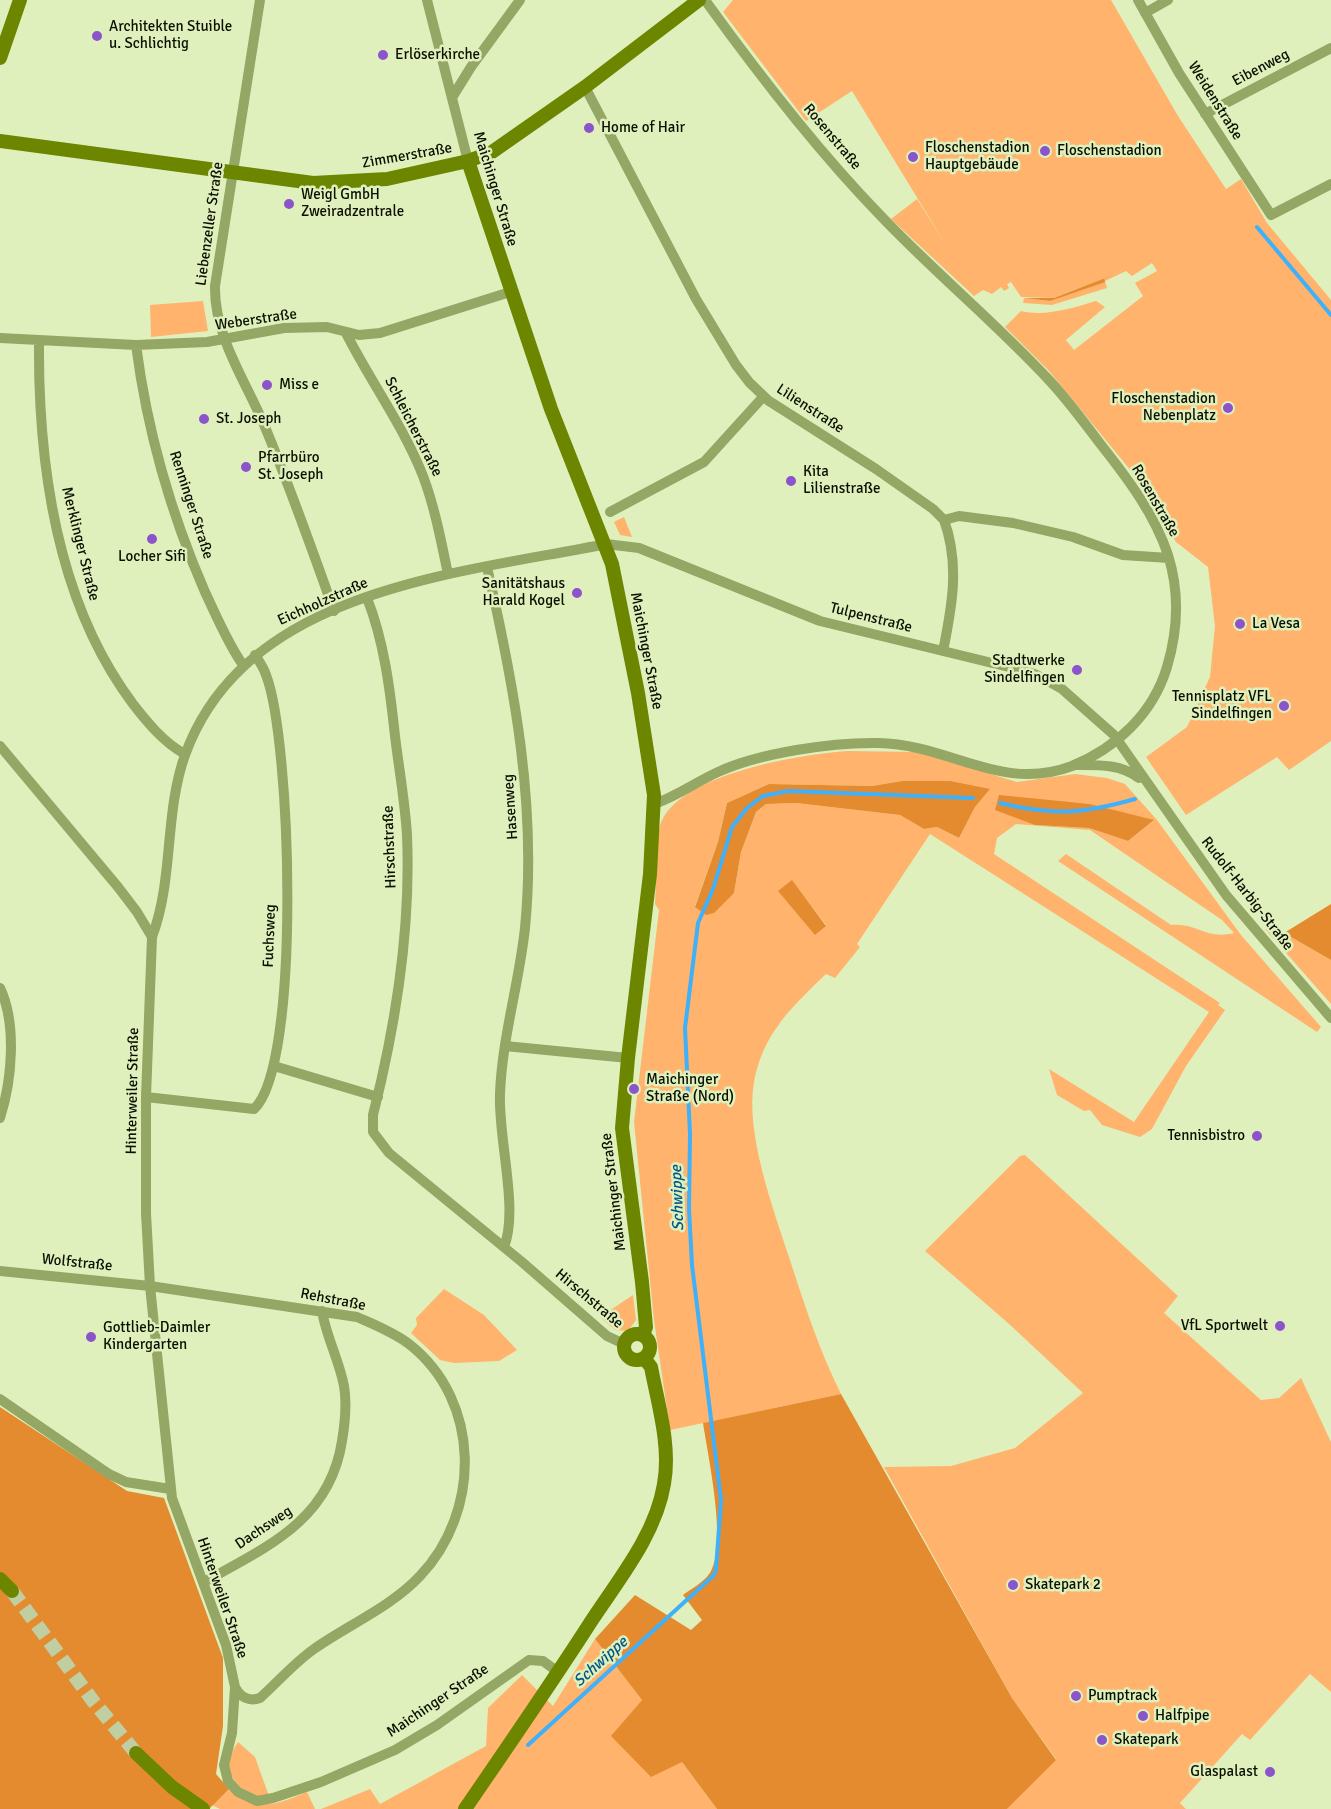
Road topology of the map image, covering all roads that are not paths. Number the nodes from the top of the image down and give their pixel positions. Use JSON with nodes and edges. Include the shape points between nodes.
{"nodes":[{"id":1,"x":20,"y":0,"type":"edge"},
{"id":2,"x":260,"y":0,"type":"edge"},
{"id":3,"x":426,"y":0,"type":"edge"},
{"id":4,"x":520,"y":0,"type":"edge"},
{"id":5,"x":699,"y":0,"type":"edge"},
{"id":6,"x":705,"y":0,"type":"edge"},
{"id":7,"x":1138,"y":0,"type":"edge"},
{"id":8,"x":1168,"y":0,"type":"edge"},
{"id":9,"x":1145,"y":13,"type":"junction"},
{"id":10,"x":5,"y":25,"type":"edge"},
{"id":11,"x":1331,"y":48,"type":"edge"},
{"id":12,"x":0,"y":58,"type":"edge"},
{"id":13,"x":585,"y":87,"type":"junction"},
{"id":14,"x":453,"y":96,"type":"junction"},
{"id":15,"x":1205,"y":114,"type":"junction"},
{"id":16,"x":0,"y":141,"type":"edge"},
{"id":17,"x":468,"y":161,"type":"junction"},
{"id":18,"x":232,"y":174,"type":"junction"},
{"id":19,"x":1331,"y":184,"type":"edge"},
{"id":20,"x":510,"y":292,"type":"junction"},
{"id":21,"x":346,"y":333,"type":"junction"},
{"id":22,"x":0,"y":338,"type":"edge"},
{"id":23,"x":224,"y":338,"type":"junction"},
{"id":24,"x":39,"y":342,"type":"junction"},
{"id":25,"x":136,"y":345,"type":"junction"},
{"id":26,"x":763,"y":397,"type":"junction"},
{"id":27,"x":610,"y":512,"type":"dead end"},
{"id":28,"x":944,"y":520,"type":"junction"},
{"id":29,"x":606,"y":544,"type":"junction"},
{"id":30,"x":1169,"y":558,"type":"junction"},
{"id":31,"x":487,"y":567,"type":"junction"},
{"id":32,"x":448,"y":574,"type":"junction"},
{"id":33,"x":367,"y":598,"type":"junction"},
{"id":34,"x":334,"y":610,"type":"junction"},
{"id":35,"x":943,"y":651,"type":"junction"},
{"id":36,"x":255,"y":655,"type":"junction"},
{"id":37,"x":243,"y":665,"type":"junction"},
{"id":38,"x":1117,"y":740,"type":"junction"},
{"id":39,"x":0,"y":746,"type":"edge"},
{"id":40,"x":185,"y":754,"type":"junction"},
{"id":41,"x":1073,"y":765,"type":"junction"},
{"id":42,"x":1146,"y":783,"type":"junction"},
{"id":43,"x":654,"y":804,"type":"junction"},
{"id":44,"x":152,"y":937,"type":"junction"},
{"id":45,"x":0,"y":988,"type":"edge"},
{"id":46,"x":1331,"y":1018,"type":"edge"},
{"id":47,"x":505,"y":1046,"type":"junction"},
{"id":48,"x":628,"y":1058,"type":"junction"},
{"id":49,"x":274,"y":1066,"type":"junction"},
{"id":50,"x":146,"y":1097,"type":"junction"},
{"id":51,"x":378,"y":1097,"type":"junction"},
{"id":52,"x":0,"y":1118,"type":"edge"},
{"id":53,"x":504,"y":1247,"type":"junction"},
{"id":54,"x":0,"y":1271,"type":"edge"},
{"id":55,"x":150,"y":1286,"type":"junction"},
{"id":56,"x":322,"y":1311,"type":"junction"},
{"id":57,"x":643,"y":1335,"type":"junction"},
{"id":58,"x":624,"y":1344,"type":"junction"},
{"id":59,"x":644,"y":1358,"type":"junction"},
{"id":60,"x":0,"y":1399,"type":"edge"},
{"id":61,"x":170,"y":1489,"type":"junction"},
{"id":62,"x":0,"y":1579,"type":"edge"},
{"id":63,"x":204,"y":1582,"type":"junction"},
{"id":64,"x":12,"y":1591,"type":"tunnel mouth"},
{"id":65,"x":558,"y":1672,"type":"junction"},
{"id":66,"x":235,"y":1687,"type":"junction"},
{"id":67,"x":136,"y":1753,"type":"tunnel mouth"},
{"id":68,"x":264,"y":1801,"type":"joint"},
{"id":69,"x":203,"y":1809,"type":"edge"},
{"id":70,"x":465,"y":1809,"type":"edge"}],
"edges":[{"from":1,"to":10,"type":"street"},
{"from":2,"to":18,"type":"street","name":"Liebenzeller Straße"},
{"from":3,"to":14,"type":"street","name":"Maichinger Straße"},
{"from":4,"to":14,"type":"street"},
{"from":5,"to":13,"type":"street","name":"Zimmerstraße"},
{"from":6,"to":30,"type":"street","name":"Rosenstraße","via":[[810,137],[874,209],[1064,398],[1131,483]]},
{"from":7,"to":9,"type":"street","name":"Weidenstraße"},
{"from":8,"to":9,"type":"street"},
{"from":9,"to":15,"type":"street","name":"Weidenstraße"},
{"from":10,"to":12,"type":"street"},
{"from":11,"to":15,"type":"street","name":"Eibenweg"},
{"from":13,"to":17,"type":"street","name":"Zimmerstraße","via":[[492,152]]},
{"from":13,"to":26,"type":"street","name":"Lilienstraße","via":[[696,299],[736,365]]},
{"from":14,"to":17,"type":"street","name":"Maichinger Straße"},
{"from":15,"to":19,"type":"street","name":"Weidenstraße","via":[[1271,215]]},
{"from":16,"to":18,"type":"street","name":"Zimmerstraße"},
{"from":17,"to":18,"type":"street","name":"Zimmerstraße","via":[[387,179],[343,183]]},
{"from":17,"to":20,"type":"street","name":"Maichinger Straße"},
{"from":18,"to":23,"type":"street","name":"Liebenzeller Straße","via":[[214,306]]},
{"from":20,"to":21,"type":"street","name":"Weberstraße","via":[[380,333]]},
{"from":20,"to":29,"type":"street","name":"Maichinger Straße","via":[[551,409]]},
{"from":21,"to":23,"type":"street","name":"Weberstraße","via":[[327,327],[284,328]]},
{"from":21,"to":32,"type":"street","name":"Schleicherstraße","via":[[392,411],[422,474]]},
{"from":22,"to":24,"type":"street","name":"Weberstraße"},
{"from":23,"to":25,"type":"street","name":"Weberstraße"},
{"from":23,"to":34,"type":"street","name":"Liebenzeller Straße","via":[[268,433]]},
{"from":24,"to":25,"type":"street","name":"Weberstraße"},
{"from":24,"to":40,"type":"street","name":"Merklinger Straße","via":[[38,394],[46,470],[67,564],[85,619],[120,686],[163,738]]},
{"from":25,"to":37,"type":"street","name":"Renninger Straße","via":[[164,481],[192,561],[226,638]]},
{"from":26,"to":27,"type":"street","via":[[704,462]]},
{"from":26,"to":28,"type":"street","name":"Lilienstraße","via":[[876,469]]},
{"from":28,"to":30,"type":"street","via":[[959,516],[1013,523],[1073,537],[1124,555]]},
{"from":28,"to":35,"type":"street","via":[[954,572]]},
{"from":29,"to":31,"type":"street","name":"Eichholzstraße"},
{"from":29,"to":35,"type":"street","name":"Tulpenstraße","via":[[639,548],[820,621]]},
{"from":29,"to":43,"type":"street","name":"Maichinger Straße","via":[[638,693]]},
{"from":30,"to":38,"type":"street","name":"Rosenstraße","via":[[1177,616],[1172,650],[1154,698]]},
{"from":31,"to":32,"type":"street","name":"Eichholzstraße"},
{"from":31,"to":47,"type":"street","name":"Hasenweg","via":[[519,736],[529,843],[525,928]]},
{"from":32,"to":33,"type":"street","name":"Eichholzstraße"},
{"from":33,"to":34,"type":"street","name":"Eichholzstraße"},
{"from":33,"to":51,"type":"street","name":"Hirschstraße","via":[[390,690],[407,836],[405,929]]},
{"from":34,"to":36,"type":"street","name":"Eichholzstraße","via":[[292,630]]},
{"from":35,"to":38,"type":"street","name":"Tulpenstraße","via":[[1044,678],[1083,705]]},
{"from":36,"to":37,"type":"street","name":"Eichholzstraße"},
{"from":36,"to":49,"type":"street","name":"Fuchsweg","via":[[267,676],[278,732],[288,827],[286,934]]},
{"from":37,"to":40,"type":"street","name":"Eichholzstraße","via":[[207,708]]},
{"from":38,"to":41,"type":"street","name":"Rosenstraße"},
{"from":38,"to":42,"type":"street","name":"Rudolf-Harbig-Straße"},
{"from":39,"to":44,"type":"street","via":[[118,887]]},
{"from":40,"to":44,"type":"street","name":"Eichholzstraße","via":[[174,795],[161,914]]},
{"from":41,"to":42,"type":"street","name":"Rudolf-Harbig-Straße","via":[[1110,766],[1130,771]]},
{"from":41,"to":43,"type":"street","name":"Rosenstraße","via":[[1015,776],[918,746],[834,744],[720,771]]},
{"from":42,"to":46,"type":"street","name":"Rudolf-Harbig-Straße","via":[[1244,918]]},
{"from":43,"to":48,"type":"street","name":"Maichinger Straße","via":[[650,874]]},
{"from":44,"to":50,"type":"street","name":"Hinterweiler Straße"},
{"from":45,"to":52,"type":"street","via":[[10,1045]]},
{"from":47,"to":48,"type":"street"},
{"from":47,"to":53,"type":"street","name":"Hasenweg","via":[[500,1119],[511,1226]]},
{"from":48,"to":57,"type":"street","name":"Maichinger Straße","via":[[622,1128],[646,1327]]},
{"from":49,"to":50,"type":"street","name":"Fuchsweg","via":[[264,1096],[254,1109]]},
{"from":49,"to":51,"type":"street"},
{"from":50,"to":55,"type":"street","name":"Hinterweiler Straße"},
{"from":51,"to":53,"type":"street","name":"Hirschstraße","via":[[372,1125],[380,1143]]},
{"from":53,"to":58,"type":"street","name":"Hirschstraße","via":[[607,1336]]},
{"from":54,"to":55,"type":"street","name":"Wolfstraße"},
{"from":55,"to":56,"type":"street","name":"Rehstraße"},
{"from":55,"to":61,"type":"street","name":"Hinterweiler Straße"},
{"from":56,"to":63,"type":"street","name":"Dachsweg","via":[[345,1401],[341,1448],[331,1480],[317,1503],[289,1532]]},
{"from":56,"to":66,"type":"street","name":"Rehstraße","via":[[357,1317],[387,1329],[409,1344],[435,1372],[453,1404],[463,1438],[462,1496],[445,1542],[410,1586],[304,1657],[260,1698],[243,1697]]},
{"from":57,"to":58,"type":"street","via":[[634,1334]]},
{"from":57,"to":59,"type":"street","name":"Maichinger Straße","via":[[650,1346]]},
{"from":58,"to":59,"type":"street","via":[[631,1358]]},
{"from":59,"to":65,"type":"street","name":"Maichinger Straße","via":[[651,1367],[666,1450],[662,1493],[644,1540]]},
{"from":60,"to":61,"type":"street","via":[[109,1474],[143,1486]]},
{"from":61,"to":63,"type":"street","name":"Hinterweiler Straße"},
{"from":62,"to":64,"type":"street"},
{"from":63,"to":66,"type":"street","name":"Hinterweiler Straße","via":[[226,1645]]},
{"from":65,"to":68,"type":"street","name":"Maichinger Straße","via":[[543,1661],[529,1660],[395,1750]]},
{"from":65,"to":70,"type":"street","name":"Maichinger Straße"},
{"from":66,"to":68,"type":"street","name":"Hinterweiler Straße","via":[[225,1773],[238,1792]]},
{"from":67,"to":69,"type":"street","via":[[172,1787]]}]}
